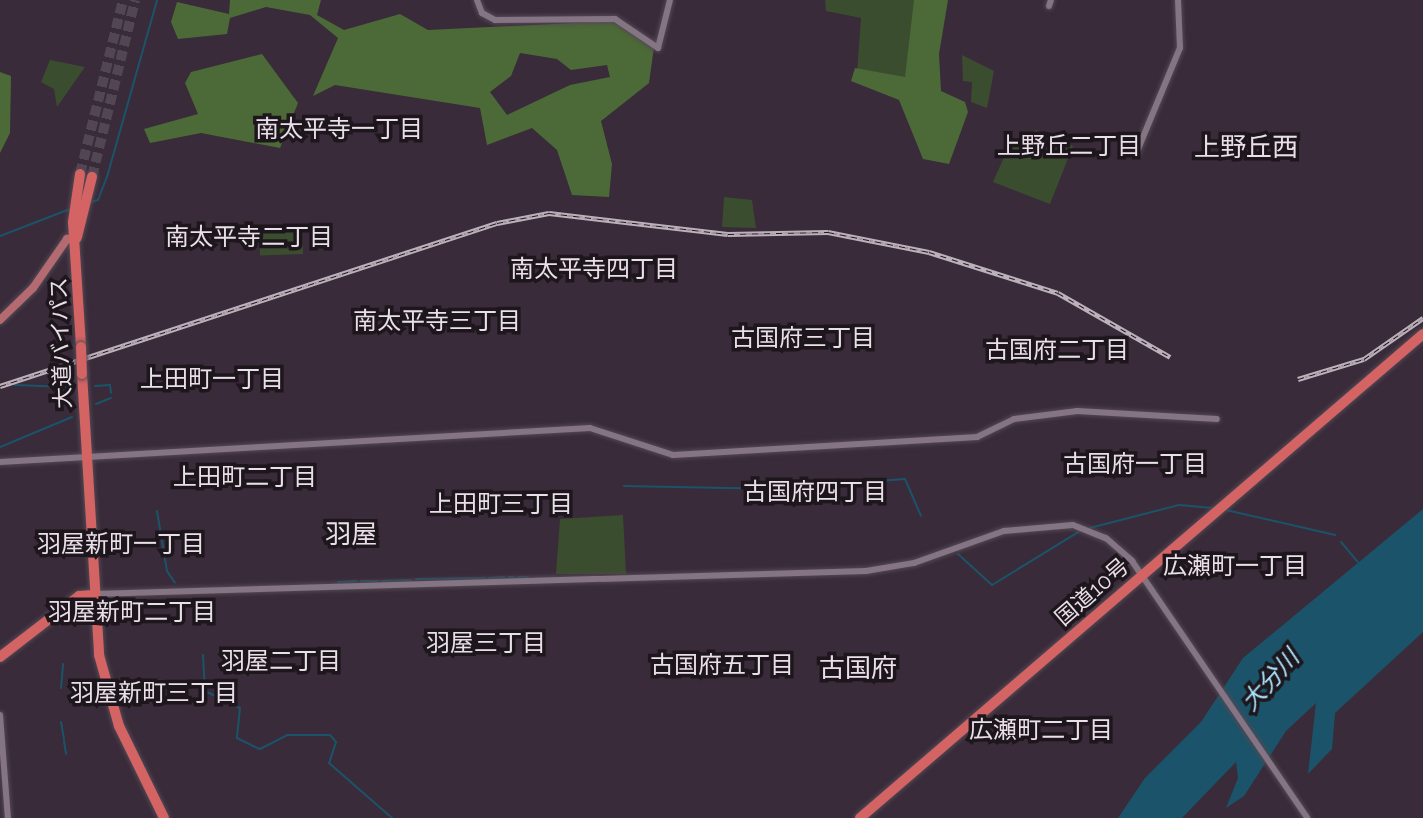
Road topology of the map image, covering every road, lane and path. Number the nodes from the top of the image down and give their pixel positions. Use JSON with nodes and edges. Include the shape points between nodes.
{"nodes":[{"id":1,"x":477,"y":0,"type":"edge"},
{"id":2,"x":670,"y":0,"type":"edge"},
{"id":3,"x":1178,"y":0,"type":"edge"},
{"id":4,"x":1136,"y":154,"type":"dead end"},
{"id":5,"x":86,"y":175,"type":"tunnel mouth"},
{"id":6,"x":77,"y":239,"type":"junction"},
{"id":7,"x":0,"y":320,"type":"edge"},
{"id":8,"x":1423,"y":334,"type":"edge"},
{"id":9,"x":1217,"y":419,"type":"dead end"},
{"id":10,"x":85,"y":453,"type":"junction"},
{"id":11,"x":0,"y":462,"type":"edge"},
{"id":12,"x":1143,"y":575,"type":"junction"},
{"id":13,"x":90,"y":595,"type":"junction"},
{"id":14,"x":0,"y":657,"type":"edge"},
{"id":15,"x":0,"y":715,"type":"edge"},
{"id":16,"x":8,"y":818,"type":"edge"},
{"id":17,"x":161,"y":818,"type":"edge"},
{"id":18,"x":860,"y":818,"type":"edge"},
{"id":19,"x":1307,"y":818,"type":"edge"}],
"edges":[{"from":1,"to":2,"type":"street","via":[[482,13],[495,20],[615,19],[658,48]]},
{"from":3,"to":4,"type":"street","via":[[1180,48]]},
{"from":5,"to":6,"type":"highway","name":"大道バイパス"},
{"from":6,"to":7,"type":"main road","via":[[61,245],[33,288]]},
{"from":6,"to":10,"type":"highway","name":"大道バイパス","bridge":true},
{"from":8,"to":12,"type":"highway","name":"国道10号"},
{"from":9,"to":10,"type":"street","via":[[1068,412],[1014,419],[977,437],[673,455],[590,428]]},
{"from":10,"to":11,"type":"street"},
{"from":10,"to":13,"type":"highway","name":"大道バイパス"},
{"from":12,"to":13,"type":"street","via":[[1121,549],[1087,529],[1028,526],[869,571]]},
{"from":12,"to":18,"type":"highway","name":"国道10号"},
{"from":12,"to":19,"type":"street"},
{"from":13,"to":14,"type":"highway"},
{"from":13,"to":17,"type":"highway","name":"大道バイパス","via":[[103,699]]},
{"from":15,"to":16,"type":"street"}]}
